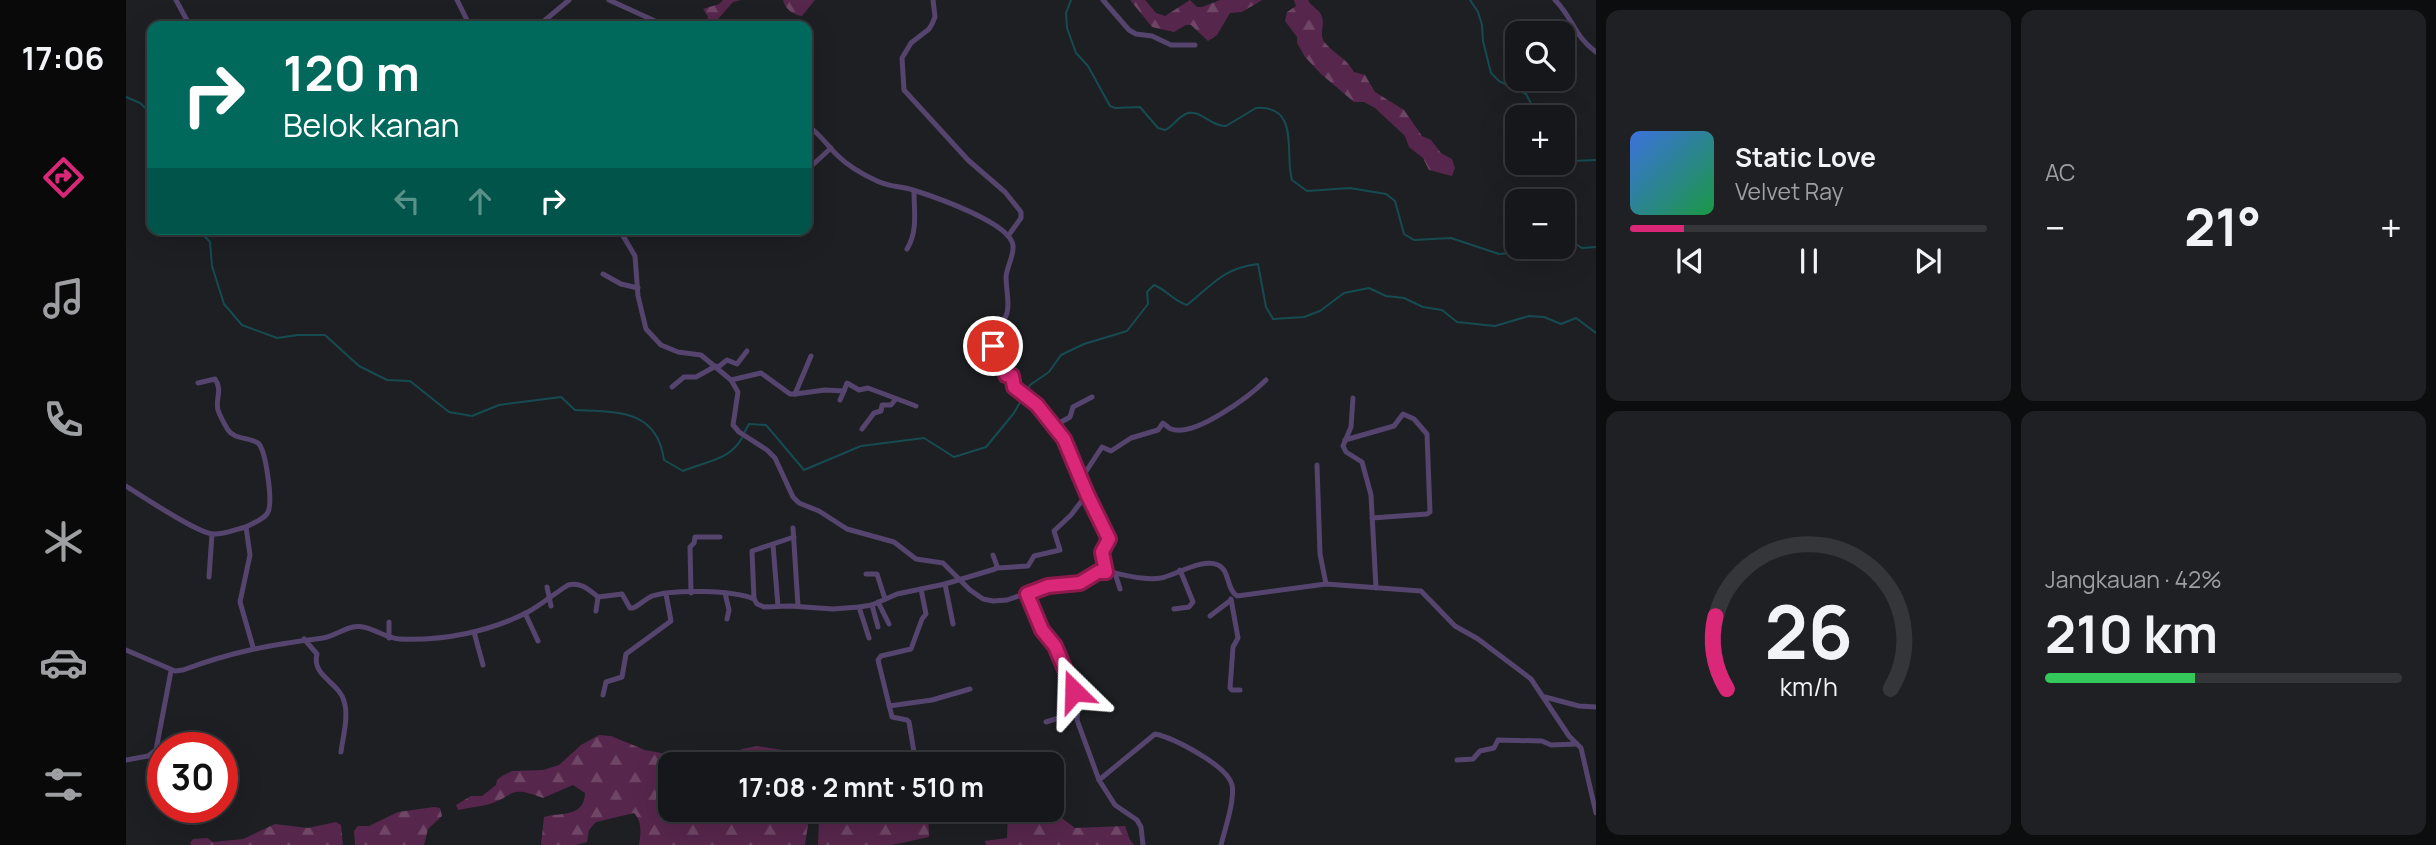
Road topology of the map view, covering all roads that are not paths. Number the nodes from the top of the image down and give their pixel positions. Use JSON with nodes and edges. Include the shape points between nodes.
{"nodes":[{"id":1,"x":176,"y":0,"type":"edge"},
{"id":2,"x":457,"y":0,"type":"edge"},
{"id":3,"x":569,"y":0,"type":"edge"},
{"id":4,"x":609,"y":0,"type":"edge"},
{"id":5,"x":933,"y":0,"type":"edge"},
{"id":6,"x":1103,"y":0,"type":"edge"},
{"id":7,"x":1555,"y":0,"type":"edge"},
{"id":8,"x":187,"y":21,"type":"edge"},
{"id":9,"x":468,"y":21,"type":"edge"},
{"id":10,"x":544,"y":21,"type":"edge"},
{"id":11,"x":654,"y":21,"type":"edge"},
{"id":12,"x":1195,"y":45,"type":"dead end"},
{"id":13,"x":1596,"y":52,"type":"edge"},
{"id":14,"x":812,"y":130,"type":"edge"},
{"id":15,"x":831,"y":148,"type":"junction"},
{"id":16,"x":812,"y":165,"type":"edge"},
{"id":17,"x":914,"y":191,"type":"junction"},
{"id":18,"x":623,"y":235,"type":"edge"},
{"id":19,"x":1008,"y":236,"type":"junction"},
{"id":20,"x":907,"y":249,"type":"dead end"},
{"id":21,"x":603,"y":274,"type":"dead end"},
{"id":22,"x":638,"y":288,"type":"junction"},
{"id":23,"x":747,"y":351,"type":"dead end"},
{"id":24,"x":811,"y":356,"type":"dead end"},
{"id":25,"x":716,"y":367,"type":"junction"},
{"id":26,"x":731,"y":380,"type":"junction"},
{"id":27,"x":1266,"y":380,"type":"dead end"},
{"id":28,"x":198,"y":383,"type":"dead end"},
{"id":29,"x":672,"y":387,"type":"dead end"},
{"id":30,"x":844,"y":391,"type":"junction"},
{"id":31,"x":795,"y":394,"type":"junction"},
{"id":32,"x":1092,"y":397,"type":"dead end"},
{"id":33,"x":1353,"y":398,"type":"dead end"},
{"id":34,"x":840,"y":400,"type":"dead end"},
{"id":35,"x":895,"y":400,"type":"junction"},
{"id":36,"x":916,"y":406,"type":"dead end"},
{"id":37,"x":1055,"y":426,"type":"junction"},
{"id":38,"x":862,"y":429,"type":"dead end"},
{"id":39,"x":1345,"y":440,"type":"junction"},
{"id":40,"x":1317,"y":465,"type":"dead end"},
{"id":41,"x":1081,"y":479,"type":"junction"},
{"id":42,"x":126,"y":486,"type":"edge"},
{"id":43,"x":1087,"y":494,"type":"junction"},
{"id":44,"x":1373,"y":518,"type":"junction"},
{"id":45,"x":246,"y":527,"type":"junction"},
{"id":46,"x":793,"y":528,"type":"dead end"},
{"id":47,"x":212,"y":534,"type":"junction"},
{"id":48,"x":720,"y":537,"type":"dead end"},
{"id":49,"x":794,"y":537,"type":"junction"},
{"id":50,"x":773,"y":545,"type":"junction"},
{"id":51,"x":993,"y":555,"type":"dead end"},
{"id":52,"x":997,"y":568,"type":"junction"},
{"id":53,"x":1180,"y":570,"type":"junction"},
{"id":54,"x":1106,"y":572,"type":"junction"},
{"id":55,"x":1115,"y":573,"type":"junction"},
{"id":56,"x":866,"y":574,"type":"dead end"},
{"id":57,"x":209,"y":577,"type":"dead end"},
{"id":58,"x":960,"y":580,"type":"junction"},
{"id":59,"x":557,"y":583,"type":"dead end"},
{"id":60,"x":946,"y":584,"type":"junction"},
{"id":61,"x":1326,"y":584,"type":"junction"},
{"id":62,"x":547,"y":587,"type":"dead end"},
{"id":63,"x":1376,"y":588,"type":"junction"},
{"id":64,"x":921,"y":589,"type":"junction"},
{"id":65,"x":1120,"y":589,"type":"dead end"},
{"id":66,"x":560,"y":590,"type":"junction"},
{"id":67,"x":691,"y":593,"type":"junction"},
{"id":68,"x":725,"y":593,"type":"junction"},
{"id":69,"x":666,"y":594,"type":"junction"},
{"id":70,"x":1027,"y":594,"type":"junction"},
{"id":71,"x":598,"y":597,"type":"junction"},
{"id":72,"x":1233,"y":597,"type":"junction"},
{"id":73,"x":549,"y":598,"type":"junction"},
{"id":74,"x":754,"y":599,"type":"junction"},
{"id":75,"x":882,"y":601,"type":"junction"},
{"id":76,"x":872,"y":605,"type":"junction"},
{"id":77,"x":551,"y":606,"type":"dead end"},
{"id":78,"x":778,"y":606,"type":"junction"},
{"id":79,"x":798,"y":606,"type":"junction"},
{"id":80,"x":859,"y":607,"type":"junction"},
{"id":81,"x":1174,"y":609,"type":"dead end"},
{"id":82,"x":596,"y":611,"type":"dead end"},
{"id":83,"x":525,"y":613,"type":"junction"},
{"id":84,"x":1210,"y":616,"type":"dead end"},
{"id":85,"x":727,"y":619,"type":"dead end"},
{"id":86,"x":389,"y":622,"type":"dead end"},
{"id":87,"x":457,"y":624,"type":"dead end"},
{"id":88,"x":890,"y":624,"type":"dead end"},
{"id":89,"x":953,"y":624,"type":"dead end"},
{"id":90,"x":878,"y":627,"type":"dead end"},
{"id":91,"x":474,"y":632,"type":"junction"},
{"id":92,"x":461,"y":634,"type":"junction"},
{"id":93,"x":389,"y":638,"type":"junction"},
{"id":94,"x":869,"y":638,"type":"dead end"},
{"id":95,"x":304,"y":639,"type":"junction"},
{"id":96,"x":538,"y":641,"type":"dead end"},
{"id":97,"x":253,"y":647,"type":"junction"},
{"id":98,"x":126,"y":650,"type":"edge"},
{"id":99,"x":483,"y":665,"type":"dead end"},
{"id":100,"x":171,"y":671,"type":"junction"},
{"id":101,"x":970,"y":689,"type":"dead end"},
{"id":102,"x":1240,"y":690,"type":"dead end"},
{"id":103,"x":603,"y":695,"type":"dead end"},
{"id":104,"x":1545,"y":697,"type":"junction"},
{"id":105,"x":889,"y":706,"type":"junction"},
{"id":106,"x":1596,"y":708,"type":"edge"},
{"id":107,"x":1077,"y":714,"type":"junction"},
{"id":108,"x":1046,"y":722,"type":"dead end"},
{"id":109,"x":1577,"y":744,"type":"junction"},
{"id":110,"x":341,"y":752,"type":"dead end"},
{"id":111,"x":914,"y":752,"type":"edge"},
{"id":112,"x":126,"y":760,"type":"edge"},
{"id":113,"x":1457,"y":760,"type":"dead end"},
{"id":114,"x":1099,"y":780,"type":"junction"},
{"id":115,"x":1596,"y":813,"type":"edge"},
{"id":116,"x":1143,"y":845,"type":"edge"},
{"id":117,"x":1221,"y":845,"type":"edge"}],
"edges":[{"from":1,"to":8,"type":"street"},
{"from":2,"to":9,"type":"street"},
{"from":3,"to":10,"type":"street"},
{"from":4,"to":11,"type":"street"},
{"from":5,"to":19,"type":"street","via":[[932,24],[902,58],[904,90],[1021,212]]},
{"from":6,"to":12,"type":"street","via":[[1136,34],[1171,45]]},
{"from":7,"to":13,"type":"street","via":[[1581,40]]},
{"from":14,"to":15,"type":"street"},
{"from":15,"to":16,"type":"street"},
{"from":15,"to":17,"type":"street","via":[[874,180]]},
{"from":17,"to":19,"type":"street","via":[[962,208]]},
{"from":17,"to":20,"type":"street","via":[[915,227]]},
{"from":18,"to":22,"type":"street","via":[[635,256]]},
{"from":19,"to":37,"type":"street","via":[[1013,246],[1007,269],[1008,314],[989,328],[993,346],[1014,387]]},
{"from":21,"to":22,"type":"street"},
{"from":22,"to":25,"type":"street","via":[[643,321],[651,337],[675,351],[701,355]]},
{"from":23,"to":25,"type":"street","via":[[737,364],[727,360]]},
{"from":24,"to":31,"type":"street"},
{"from":25,"to":26,"type":"street"},
{"from":25,"to":29,"type":"street","via":[[696,377],[684,377]]},
{"from":26,"to":31,"type":"street","via":[[761,373]]},
{"from":26,"to":58,"type":"street","via":[[738,392],[732,423],[775,458],[799,503],[847,529],[894,542],[922,561],[943,563]]},
{"from":27,"to":41,"type":"street","via":[[1248,397],[1196,428],[1173,429],[1163,423],[1158,430],[1131,438],[1111,451],[1102,447]]},
{"from":28,"to":45,"type":"street","via":[[215,379],[219,384],[218,411],[228,429],[235,436],[257,442],[263,450],[270,510]]},
{"from":30,"to":31,"type":"street"},
{"from":30,"to":34,"type":"street"},
{"from":30,"to":35,"type":"street","via":[[847,383]]},
{"from":32,"to":37,"type":"street","via":[[1073,407],[1070,417]]},
{"from":33,"to":39,"type":"street"},
{"from":35,"to":36,"type":"street"},
{"from":35,"to":38,"type":"street","via":[[882,405]]},
{"from":37,"to":41,"type":"street"},
{"from":39,"to":44,"type":"street","via":[[1345,451],[1363,465]]},
{"from":39,"to":44,"type":"street","via":[[1394,426],[1403,414],[1425,428],[1430,512]]},
{"from":40,"to":61,"type":"street","via":[[1320,554]]},
{"from":41,"to":43,"type":"street"},
{"from":42,"to":47,"type":"street"},
{"from":43,"to":52,"type":"street","via":[[1054,531],[1060,550],[1034,556],[1028,566]]},
{"from":43,"to":54,"type":"street","via":[[1109,539],[1102,552]]},
{"from":44,"to":63,"type":"street"},
{"from":45,"to":47,"type":"street"},
{"from":45,"to":97,"type":"street","via":[[250,555],[240,602]]},
{"from":46,"to":49,"type":"street"},
{"from":47,"to":57,"type":"street"},
{"from":48,"to":67,"type":"street","via":[[697,536],[691,546]]},
{"from":49,"to":50,"type":"street"},
{"from":49,"to":79,"type":"street"},
{"from":50,"to":74,"type":"street","via":[[750,554]]},
{"from":50,"to":78,"type":"street"},
{"from":51,"to":52,"type":"street"},
{"from":52,"to":58,"type":"street"},
{"from":53,"to":55,"type":"street","via":[[1145,579]]},
{"from":53,"to":72,"type":"street","via":[[1218,565]]},
{"from":53,"to":81,"type":"street","via":[[1193,602]]},
{"from":54,"to":55,"type":"street"},
{"from":54,"to":70,"type":"street","via":[[1080,583],[1048,586]]},
{"from":55,"to":65,"type":"street"},
{"from":56,"to":75,"type":"street","via":[[877,574]]},
{"from":58,"to":60,"type":"street"},
{"from":58,"to":70,"type":"street","via":[[993,601]]},
{"from":59,"to":66,"type":"street"},
{"from":60,"to":64,"type":"street"},
{"from":60,"to":89,"type":"street"},
{"from":61,"to":63,"type":"street"},
{"from":61,"to":72,"type":"street"},
{"from":62,"to":73,"type":"street"},
{"from":63,"to":104,"type":"street","via":[[1424,592],[1455,626],[1528,677]]},
{"from":64,"to":75,"type":"street"},
{"from":64,"to":105,"type":"street","via":[[926,614],[912,647],[878,660]]},
{"from":66,"to":71,"type":"street","via":[[579,584]]},
{"from":66,"to":73,"type":"street"},
{"from":67,"to":68,"type":"street"},
{"from":67,"to":69,"type":"street"},
{"from":68,"to":74,"type":"street"},
{"from":68,"to":85,"type":"street"},
{"from":69,"to":71,"type":"street","via":[[633,608],[622,594]]},
{"from":69,"to":103,"type":"street","via":[[671,621],[626,654],[622,677],[606,682]]},
{"from":70,"to":107,"type":"street","via":[[1042,630],[1059,654],[1077,698]]},
{"from":71,"to":82,"type":"street"},
{"from":72,"to":84,"type":"street"},
{"from":72,"to":102,"type":"street","via":[[1238,638],[1233,645],[1230,688]]},
{"from":73,"to":77,"type":"street"},
{"from":73,"to":83,"type":"street"},
{"from":74,"to":78,"type":"street","via":[[760,607]]},
{"from":75,"to":76,"type":"street"},
{"from":75,"to":88,"type":"street"},
{"from":76,"to":80,"type":"street"},
{"from":76,"to":90,"type":"street"},
{"from":78,"to":79,"type":"street"},
{"from":79,"to":80,"type":"street"},
{"from":80,"to":94,"type":"street"},
{"from":83,"to":91,"type":"street"},
{"from":83,"to":96,"type":"street"},
{"from":86,"to":93,"type":"street"},
{"from":87,"to":92,"type":"street"},
{"from":91,"to":92,"type":"street"},
{"from":91,"to":99,"type":"street"},
{"from":92,"to":93,"type":"street"},
{"from":93,"to":95,"type":"street","via":[[353,627],[325,638]]},
{"from":95,"to":97,"type":"street"},
{"from":95,"to":110,"type":"street","via":[[317,654],[318,671],[345,703]]},
{"from":97,"to":100,"type":"street"},
{"from":98,"to":100,"type":"street"},
{"from":100,"to":112,"type":"street","via":[[156,750]]},
{"from":101,"to":105,"type":"street"},
{"from":104,"to":106,"type":"street"},
{"from":104,"to":109,"type":"street"},
{"from":105,"to":111,"type":"street","via":[[894,718],[909,722]]},
{"from":107,"to":108,"type":"street"},
{"from":107,"to":114,"type":"street"},
{"from":109,"to":113,"type":"street","via":[[1498,740],[1494,748],[1481,751],[1473,760]]},
{"from":109,"to":115,"type":"street","via":[[1583,752]]},
{"from":114,"to":116,"type":"street","via":[[1115,805],[1137,820]]},
{"from":114,"to":117,"type":"street","via":[[1155,734],[1193,750],[1227,773],[1233,787]]}]}
